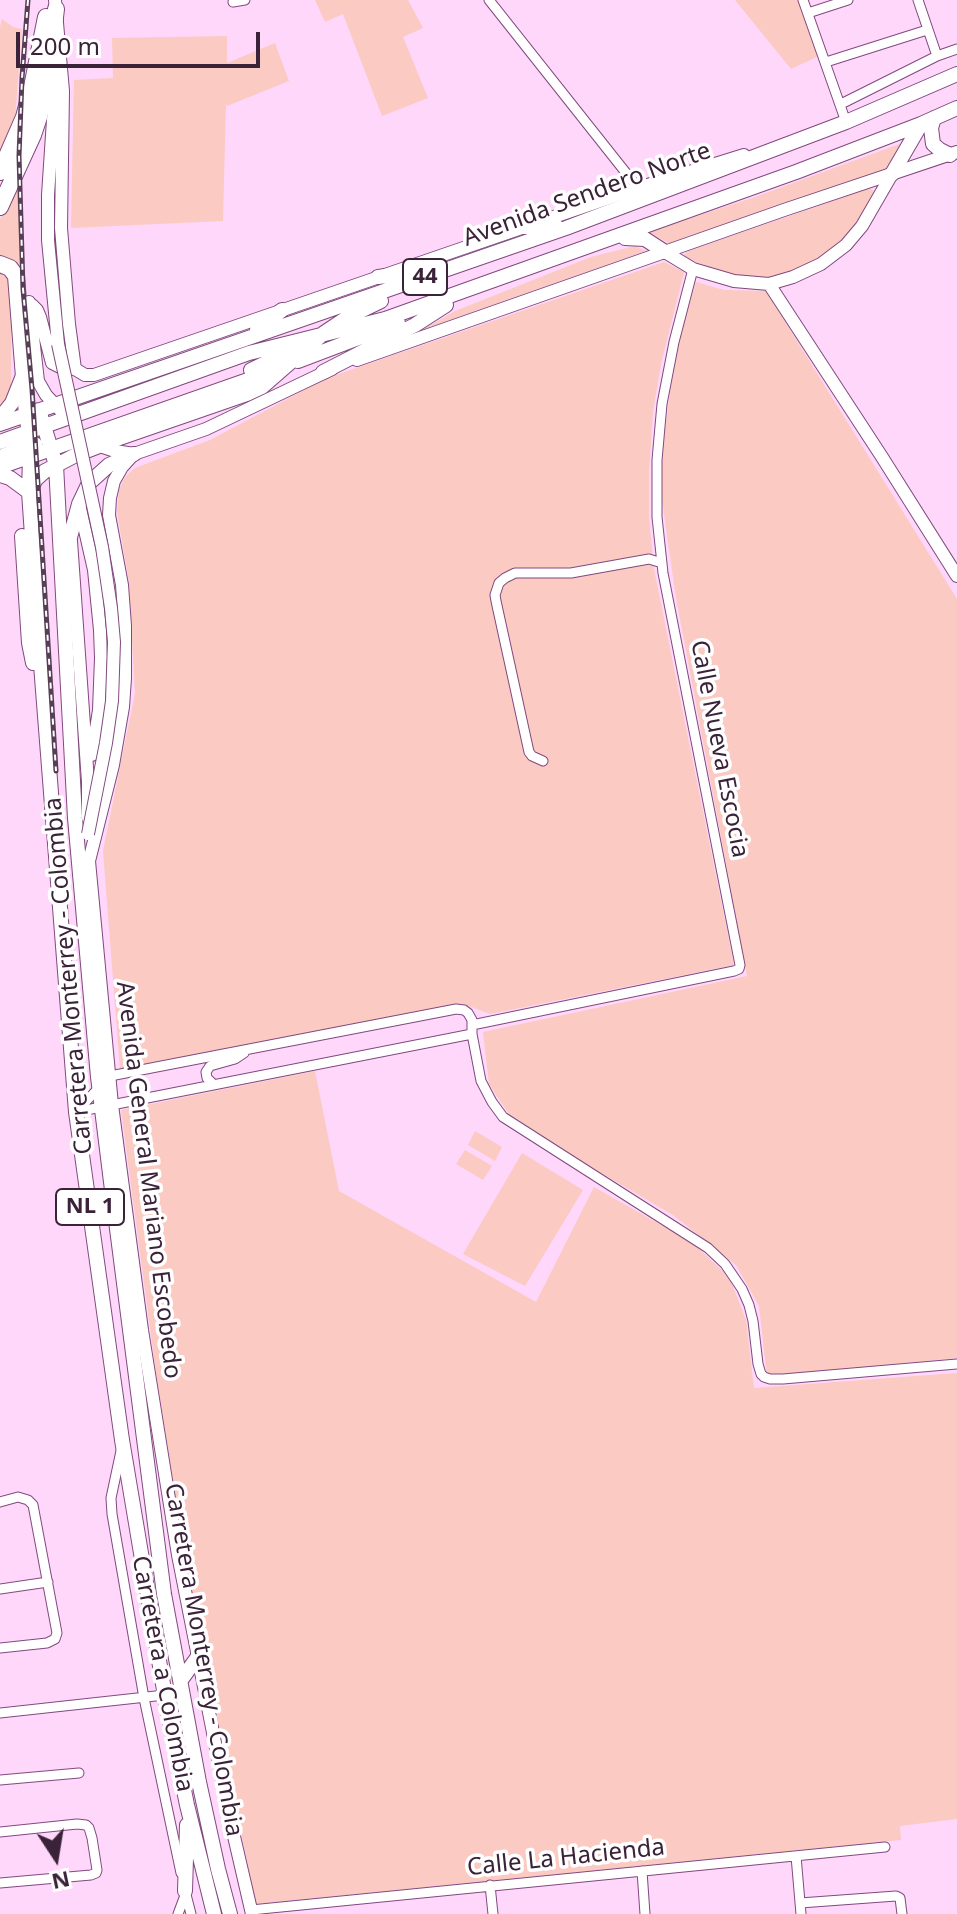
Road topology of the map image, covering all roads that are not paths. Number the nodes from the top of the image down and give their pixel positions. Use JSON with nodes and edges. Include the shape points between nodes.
{"nodes":[{"id":1,"x":245,"y":0,"type":"edge"},
{"id":2,"x":489,"y":0,"type":"edge"},
{"id":3,"x":803,"y":0,"type":"edge"},
{"id":4,"x":848,"y":0,"type":"edge"},
{"id":5,"x":918,"y":0,"type":"edge"},
{"id":6,"x":233,"y":2,"type":"edge"},
{"id":7,"x":54,"y":3,"type":"edge"},
{"id":8,"x":808,"y":13,"type":"junction"},
{"id":9,"x":927,"y":30,"type":"junction"},
{"id":10,"x":59,"y":36,"type":"junction"},
{"id":11,"x":957,"y":49,"type":"edge"},
{"id":12,"x":937,"y":56,"type":"junction"},
{"id":13,"x":826,"y":62,"type":"junction"},
{"id":14,"x":957,"y":74,"type":"edge"},
{"id":15,"x":841,"y":104,"type":"junction"},
{"id":16,"x":957,"y":108,"type":"edge"},
{"id":17,"x":928,"y":121,"type":"junction"},
{"id":18,"x":846,"y":122,"type":"junction"},
{"id":19,"x":770,"y":151,"type":"junction"},
{"id":20,"x":954,"y":153,"type":"edge"},
{"id":21,"x":0,"y":172,"type":"edge"},
{"id":22,"x":892,"y":174,"type":"junction"},
{"id":23,"x":638,"y":188,"type":"junction"},
{"id":24,"x":0,"y":207,"type":"edge"},
{"id":25,"x":523,"y":227,"type":"junction"},
{"id":26,"x":568,"y":227,"type":"junction"},
{"id":27,"x":582,"y":249,"type":"junction"},
{"id":28,"x":665,"y":252,"type":"junction"},
{"id":29,"x":0,"y":264,"type":"edge"},
{"id":30,"x":454,"y":268,"type":"junction"},
{"id":31,"x":693,"y":269,"type":"junction"},
{"id":32,"x":378,"y":277,"type":"junction"},
{"id":33,"x":769,"y":284,"type":"junction"},
{"id":34,"x":465,"y":291,"type":"junction"},
{"id":35,"x":21,"y":292,"type":"junction"},
{"id":36,"x":446,"y":305,"type":"junction"},
{"id":37,"x":282,"y":310,"type":"junction"},
{"id":38,"x":320,"y":336,"type":"junction"},
{"id":39,"x":248,"y":337,"type":"junction"},
{"id":40,"x":288,"y":365,"type":"junction"},
{"id":41,"x":75,"y":369,"type":"junction"},
{"id":42,"x":323,"y":372,"type":"junction"},
{"id":43,"x":24,"y":374,"type":"junction"},
{"id":44,"x":94,"y":375,"type":"junction"},
{"id":45,"x":77,"y":397,"type":"junction"},
{"id":46,"x":55,"y":405,"type":"junction"},
{"id":47,"x":68,"y":417,"type":"junction"},
{"id":48,"x":0,"y":421,"type":"edge"},
{"id":49,"x":83,"y":432,"type":"junction"},
{"id":50,"x":38,"y":437,"type":"junction"},
{"id":51,"x":99,"y":446,"type":"junction"},
{"id":52,"x":134,"y":454,"type":"junction"},
{"id":53,"x":3,"y":456,"type":"edge"},
{"id":54,"x":51,"y":468,"type":"junction"},
{"id":55,"x":0,"y":475,"type":"edge"},
{"id":56,"x":29,"y":492,"type":"junction"},
{"id":57,"x":79,"y":504,"type":"junction"},
{"id":58,"x":71,"y":535,"type":"junction"},
{"id":59,"x":662,"y":563,"type":"junction"},
{"id":60,"x":62,"y":570,"type":"junction"},
{"id":61,"x":957,"y":576,"type":"edge"},
{"id":62,"x":76,"y":596,"type":"junction"},
{"id":63,"x":65,"y":633,"type":"junction"},
{"id":64,"x":543,"y":761,"type":"dead end"},
{"id":65,"x":88,"y":782,"type":"junction"},
{"id":66,"x":88,"y":834,"type":"junction"},
{"id":67,"x":89,"y":861,"type":"junction"},
{"id":68,"x":106,"y":1027,"type":"junction"},
{"id":69,"x":472,"y":1029,"type":"junction"},
{"id":70,"x":250,"y":1049,"type":"junction"},
{"id":71,"x":95,"y":1051,"type":"junction"},
{"id":72,"x":110,"y":1076,"type":"junction"},
{"id":73,"x":214,"y":1085,"type":"junction"},
{"id":74,"x":99,"y":1088,"type":"junction"},
{"id":75,"x":107,"y":1106,"type":"junction"},
{"id":76,"x":76,"y":1112,"type":"junction"},
{"id":77,"x":957,"y":1364,"type":"edge"},
{"id":78,"x":122,"y":1440,"type":"junction"},
{"id":79,"x":0,"y":1502,"type":"edge"},
{"id":80,"x":48,"y":1582,"type":"junction"},
{"id":81,"x":0,"y":1589,"type":"edge"},
{"id":82,"x":0,"y":1648,"type":"edge"},
{"id":83,"x":197,"y":1658,"type":"junction"},
{"id":84,"x":182,"y":1686,"type":"junction"},
{"id":85,"x":165,"y":1696,"type":"junction"},
{"id":86,"x":144,"y":1698,"type":"junction"},
{"id":87,"x":0,"y":1713,"type":"edge"},
{"id":88,"x":79,"y":1773,"type":"dead end"},
{"id":89,"x":0,"y":1780,"type":"edge"},
{"id":90,"x":187,"y":1805,"type":"junction"},
{"id":91,"x":0,"y":1832,"type":"edge"},
{"id":92,"x":885,"y":1847,"type":"dead end"},
{"id":93,"x":796,"y":1856,"type":"junction"},
{"id":94,"x":642,"y":1871,"type":"junction"},
{"id":95,"x":0,"y":1883,"type":"edge"},
{"id":96,"x":490,"y":1885,"type":"junction"},
{"id":97,"x":185,"y":1891,"type":"junction"},
{"id":98,"x":324,"y":1903,"type":"junction"},
{"id":99,"x":801,"y":1909,"type":"edge"},
{"id":100,"x":251,"y":1912,"type":"edge"},
{"id":101,"x":178,"y":1914,"type":"edge"},
{"id":102,"x":191,"y":1914,"type":"edge"},
{"id":103,"x":214,"y":1914,"type":"edge"},
{"id":104,"x":230,"y":1914,"type":"edge"},
{"id":105,"x":326,"y":1914,"type":"edge"},
{"id":106,"x":493,"y":1914,"type":"edge"},
{"id":107,"x":645,"y":1914,"type":"edge"},
{"id":108,"x":902,"y":1914,"type":"edge"}],
"edges":[{"from":1,"to":6,"type":"street"},
{"from":2,"to":23,"type":"street"},
{"from":3,"to":8,"type":"street"},
{"from":4,"to":8,"type":"street"},
{"from":5,"to":9,"type":"street"},
{"from":7,"to":10,"type":"street"},
{"from":7,"to":21,"type":"highway","via":[[24,117]]},
{"from":7,"to":24,"type":"highway","via":[[39,117]]},
{"from":8,"to":13,"type":"street"},
{"from":9,"to":12,"type":"street"},
{"from":9,"to":13,"type":"street"},
{"from":10,"to":41,"type":"street","via":[[61,228]]},
{"from":10,"to":66,"type":"street","bridge":true,"via":[[48,195],[51,277],[58,344],[102,547],[114,642],[110,715]]},
{"from":11,"to":12,"type":"street"},
{"from":12,"to":15,"type":"street"},
{"from":13,"to":15,"type":"street"},
{"from":14,"to":18,"type":"main road","name":"Avenida Sendero Norte","number":"44"},
{"from":15,"to":18,"type":"street"},
{"from":16,"to":17,"type":"main road","name":"Avenida Sendero Norte","number":"44"},
{"from":17,"to":20,"type":"main road","via":[[933,144]]},
{"from":17,"to":22,"type":"main road"},
{"from":17,"to":27,"type":"main road","name":"Avenida Sendero Norte","number":"44"},
{"from":18,"to":19,"type":"main road","name":"Avenida Sendero Norte","number":"44"},
{"from":19,"to":23,"type":"street"},
{"from":19,"to":26,"type":"main road","name":"Avenida Sendero Norte","number":"44"},
{"from":20,"to":22,"type":"street"},
{"from":22,"to":28,"type":"street"},
{"from":22,"to":33,"type":"street","via":[[846,245],[821,264]]},
{"from":23,"to":25,"type":"street"},
{"from":25,"to":26,"type":"main road"},
{"from":25,"to":32,"type":"street"},
{"from":26,"to":30,"type":"main road","name":"Avenida Sendero Norte","number":"44"},
{"from":26,"to":38,"type":"main road","via":[[537,246],[389,297]]},
{"from":27,"to":28,"type":"main road","via":[[639,237]]},
{"from":27,"to":34,"type":"main road","name":"Avenida Sendero Norte","number":"44"},
{"from":28,"to":31,"type":"street"},
{"from":28,"to":42,"type":"street"},
{"from":29,"to":35,"type":"highway","via":[[12,270]]},
{"from":30,"to":32,"type":"main road"},
{"from":30,"to":39,"type":"main road","name":"Avenida Sendero Norte","number":"44"},
{"from":31,"to":33,"type":"street"},
{"from":31,"to":59,"type":"street","name":"Calle Nueva Escocia","via":[[662,404],[657,517]]},
{"from":32,"to":37,"type":"street"},
{"from":33,"to":61,"type":"street"},
{"from":34,"to":36,"type":"main road"},
{"from":34,"to":38,"type":"main road","name":"Avenida Sendero Norte","number":"44"},
{"from":35,"to":41,"type":"street","via":[[37,310],[51,361]]},
{"from":35,"to":43,"type":"highway","number":"NL 1"},
{"from":35,"to":46,"type":"street","via":[[38,381]]},
{"from":36,"to":40,"type":"main road"},
{"from":36,"to":42,"type":"main road"},
{"from":37,"to":39,"type":"main road"},
{"from":37,"to":44,"type":"street"},
{"from":38,"to":40,"type":"main road"},
{"from":38,"to":47,"type":"main road","name":"Avenida Sendero Norte","number":"44","via":[[249,353]]},
{"from":38,"to":49,"type":"main road","via":[[255,368]]},
{"from":39,"to":45,"type":"main road","name":"Avenida Sendero Norte","number":"44"},
{"from":40,"to":49,"type":"main road"},
{"from":40,"to":51,"type":"main road","via":[[247,394]]},
{"from":41,"to":44,"type":"street"},
{"from":42,"to":52,"type":"street","via":[[206,429]]},
{"from":43,"to":48,"type":"main road"},
{"from":43,"to":50,"type":"highway","number":"NL 1"},
{"from":44,"to":45,"type":"street"},
{"from":45,"to":46,"type":"main road","name":"Avenida Sendero Norte","number":"44"},
{"from":45,"to":47,"type":"street"},
{"from":46,"to":47,"type":"street"},
{"from":46,"to":50,"type":"main road","name":"Avenida Sendero Norte","number":"44"},
{"from":47,"to":49,"type":"street"},
{"from":47,"to":50,"type":"main road","name":"Avenida Sendero Norte","number":"44"},
{"from":48,"to":50,"type":"main road","name":"Avenida Sendero Norte","number":"44"},
{"from":49,"to":50,"type":"main road"},
{"from":49,"to":51,"type":"street"},
{"from":50,"to":53,"type":"main road"},
{"from":50,"to":53,"type":"main road","name":"Avenida Sendero Norte","number":"44"},
{"from":50,"to":54,"type":"main road"},
{"from":50,"to":56,"type":"main road","name":"Carretera Monterrey - Colombia","number":"NL 1"},
{"from":51,"to":52,"type":"street"},
{"from":51,"to":54,"type":"main road"},
{"from":52,"to":57,"type":"main road","via":[[101,470]]},
{"from":52,"to":67,"type":"street","name":"Avenida General Mariano Escobedo","number":"NL 1","via":[[114,481],[110,498],[122,585],[125,678],[113,765]]},
{"from":53,"to":56,"type":"main road"},
{"from":54,"to":56,"type":"main road"},
{"from":54,"to":60,"type":"main road","name":"Carretera Monterrey - Colombia","number":"NL 1"},
{"from":54,"to":63,"type":"main road","via":[[57,611]]},
{"from":55,"to":56,"type":"main road"},
{"from":56,"to":76,"type":"main road","name":"Carretera Monterrey - Colombia","number":"NL 1"},
{"from":57,"to":58,"type":"main road"},
{"from":57,"to":65,"type":"street","via":[[94,570],[101,658]]},
{"from":58,"to":60,"type":"main road"},
{"from":58,"to":62,"type":"street"},
{"from":59,"to":64,"type":"street","via":[[649,559],[571,573],[515,573],[499,583],[496,601],[529,752]]},
{"from":59,"to":69,"type":"street","name":"Calle Nueva Escocia","via":[[740,967]]},
{"from":60,"to":62,"type":"main road"},
{"from":60,"to":63,"type":"main road","name":"Carretera Monterrey - Colombia","number":"NL 1"},
{"from":62,"to":65,"type":"street"},
{"from":63,"to":71,"type":"main road","name":"Carretera Monterrey - Colombia","number":"NL 1"},
{"from":65,"to":66,"type":"street"},
{"from":66,"to":67,"type":"street"},
{"from":67,"to":68,"type":"street","name":"Avenida General Mariano Escobedo","number":"NL 1"},
{"from":68,"to":71,"type":"main road"},
{"from":68,"to":72,"type":"street","name":"Avenida General Mariano Escobedo","number":"NL 1"},
{"from":69,"to":70,"type":"street","via":[[470,1016],[456,1009]]},
{"from":69,"to":73,"type":"street","name":"Calle Nueva Escocia"},
{"from":69,"to":77,"type":"street","via":[[481,1081],[503,1117],[725,1264],[749,1305],[764,1377]]},
{"from":70,"to":72,"type":"street"},
{"from":70,"to":73,"type":"street","via":[[210,1066],[207,1078]]},
{"from":71,"to":74,"type":"main road","name":"Carretera Monterrey - Colombia","number":"NL 1"},
{"from":72,"to":74,"type":"street"},
{"from":72,"to":75,"type":"street","name":"Avenida General Mariano Escobedo","number":"NL 1"},
{"from":73,"to":75,"type":"street","name":"Calle Nueva Escocia"},
{"from":74,"to":75,"type":"main road","name":"Carretera Monterrey - Colombia","number":"NL 1"},
{"from":74,"to":76,"type":"street"},
{"from":75,"to":76,"type":"street","name":"Calle Nueva Escocia"},
{"from":75,"to":83,"type":"street","name":"Avenida General Mariano Escobedo","number":"NL 1"},
{"from":75,"to":84,"type":"main road","name":"Carretera Monterrey - Colombia","number":"NL 1","via":[[164,1594]]},
{"from":76,"to":78,"type":"main road","name":"Carretera Monterrey - Colombia","number":"NL 1"},
{"from":78,"to":85,"type":"main road","name":"Carretera Monterrey - Colombia","number":"NL 1"},
{"from":78,"to":86,"type":"street","name":"Carretera a Colombia","via":[[112,1514]]},
{"from":79,"to":80,"type":"street","via":[[18,1497],[33,1505]]},
{"from":80,"to":81,"type":"street"},
{"from":80,"to":82,"type":"street","via":[[55,1639]]},
{"from":83,"to":84,"type":"main road"},
{"from":83,"to":100,"type":"street","name":"Avenida General Mariano Escobedo","number":"NL 1"},
{"from":84,"to":85,"type":"street"},
{"from":84,"to":104,"type":"main road","name":"Carretera Monterrey - Colombia","number":"NL 1"},
{"from":85,"to":86,"type":"street"},
{"from":85,"to":90,"type":"main road","name":"Carretera Monterrey - Colombia","number":"NL 1"},
{"from":86,"to":87,"type":"street"},
{"from":86,"to":97,"type":"street","name":"Carretera a Colombia"},
{"from":88,"to":89,"type":"street"},
{"from":90,"to":97,"type":"main road"},
{"from":90,"to":103,"type":"main road","name":"Carretera Monterrey - Colombia","number":"NL 1"},
{"from":91,"to":95,"type":"street","via":[[88,1827],[96,1873]]},
{"from":92,"to":93,"type":"street","name":"Calle La Hacienda"},
{"from":93,"to":94,"type":"street","name":"Calle La Hacienda"},
{"from":93,"to":99,"type":"street"},
{"from":94,"to":96,"type":"street","name":"Calle La Hacienda"},
{"from":94,"to":107,"type":"street"},
{"from":96,"to":98,"type":"street","name":"Calle La Hacienda"},
{"from":96,"to":106,"type":"street"},
{"from":97,"to":101,"type":"street"},
{"from":97,"to":102,"type":"street","name":"Carretera a Colombia"},
{"from":98,"to":100,"type":"street","name":"Calle La Hacienda"},
{"from":98,"to":105,"type":"street"},
{"from":99,"to":108,"type":"street","via":[[896,1896]]}]}
